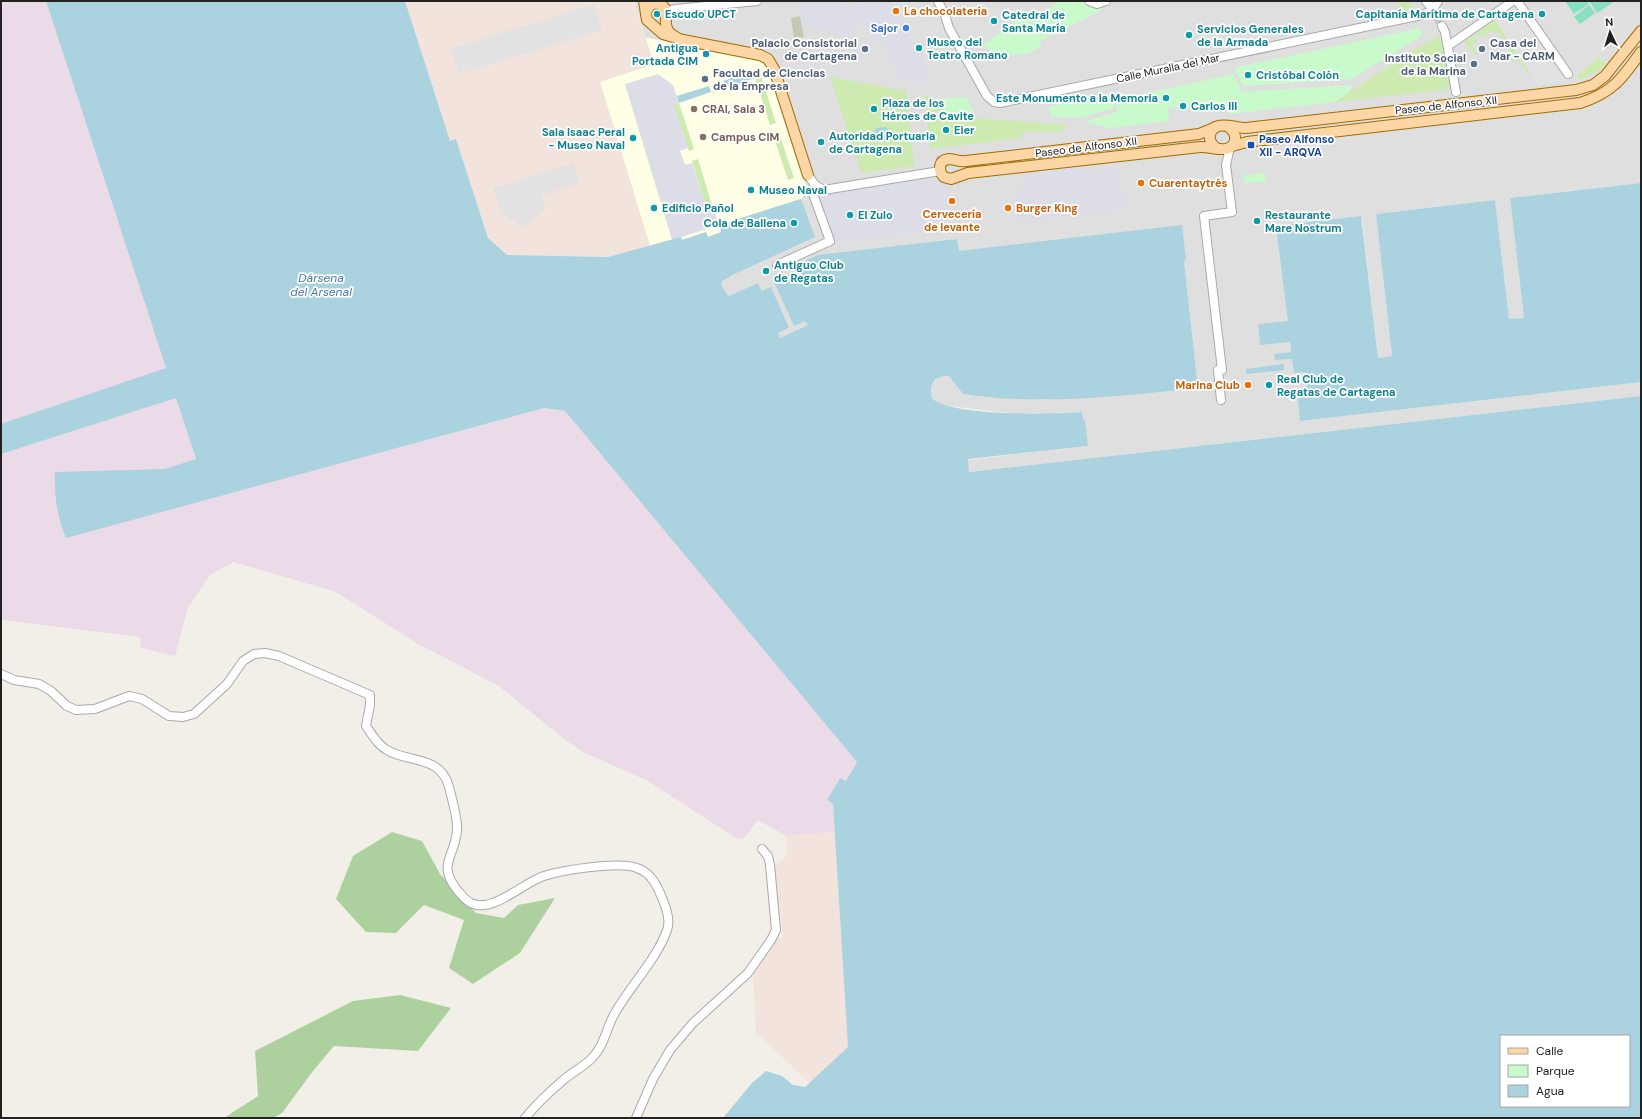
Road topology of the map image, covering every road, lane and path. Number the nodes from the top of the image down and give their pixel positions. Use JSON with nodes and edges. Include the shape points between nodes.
{"nodes":[{"id":1,"x":644,"y":1,"type":"edge"},
{"id":2,"x":757,"y":1,"type":"edge"},
{"id":3,"x":938,"y":1,"type":"edge"},
{"id":4,"x":1089,"y":1,"type":"edge"},
{"id":5,"x":1513,"y":1,"type":"edge"},
{"id":6,"x":1517,"y":1,"type":"edge"},
{"id":7,"x":655,"y":2,"type":"edge"},
{"id":8,"x":1103,"y":2,"type":"edge"},
{"id":9,"x":1433,"y":2,"type":"edge"},
{"id":10,"x":646,"y":13,"type":"junction"},
{"id":11,"x":666,"y":15,"type":"junction"},
{"id":12,"x":650,"y":23,"type":"junction"},
{"id":13,"x":1442,"y":26,"type":"tunnel mouth"},
{"id":14,"x":1641,"y":31,"type":"edge"},
{"id":15,"x":683,"y":40,"type":"junction"},
{"id":16,"x":1448,"y":46,"type":"junction"},
{"id":17,"x":1641,"y":52,"type":"edge"},
{"id":18,"x":1568,"y":74,"type":"dead end"},
{"id":19,"x":1456,"y":92,"type":"junction"},
{"id":20,"x":1470,"y":102,"type":"junction"},
{"id":21,"x":1450,"y":104,"type":"junction"},
{"id":22,"x":1451,"y":118,"type":"junction"},
{"id":23,"x":1227,"y":126,"type":"junction"},
{"id":24,"x":1216,"y":127,"type":"junction"},
{"id":25,"x":1231,"y":147,"type":"junction"},
{"id":26,"x":1217,"y":149,"type":"junction"},
{"id":27,"x":954,"y":160,"type":"junction"},
{"id":28,"x":1226,"y":165,"type":"junction"},
{"id":29,"x":940,"y":171,"type":"junction"},
{"id":30,"x":808,"y":175,"type":"joint"},
{"id":31,"x":956,"y":177,"type":"junction"},
{"id":32,"x":818,"y":188,"type":"junction"},
{"id":33,"x":777,"y":265,"type":"dead end"},
{"id":34,"x":1221,"y":400,"type":"dead end"},
{"id":35,"x":1,"y":674,"type":"edge"},
{"id":36,"x":762,"y":849,"type":"dead end"},
{"id":37,"x":525,"y":1118,"type":"edge"},
{"id":38,"x":636,"y":1118,"type":"edge"}],
"edges":[{"from":1,"to":10,"type":"main road"},
{"from":2,"to":11,"type":"street","via":[[676,8]]},
{"from":3,"to":9,"type":"street","name":"Calle Muralla del Mar","via":[[949,28],[987,96],[994,102],[1003,103],[1422,15],[1432,11]]},
{"from":4,"to":8,"type":"street","via":[[1094,4]]},
{"from":5,"to":16,"type":"street"},
{"from":6,"to":18,"type":"street"},
{"from":7,"to":10,"type":"main road","via":[[649,6]]},
{"from":7,"to":11,"type":"main road","via":[[663,6]]},
{"from":10,"to":12,"type":"main road"},
{"from":11,"to":12,"type":"main road","via":[[659,24]]},
{"from":11,"to":15,"type":"main road","via":[[665,24],[668,31]]},
{"from":12,"to":15,"type":"main road","via":[[662,34]]},
{"from":13,"to":16,"type":"street"},
{"from":14,"to":20,"type":"main road","name":"Paseo de Alfonso XII","via":[[1605,76],[1586,88]]},
{"from":15,"to":30,"type":"main road","via":[[760,55],[768,59],[774,69]]},
{"from":16,"to":19,"type":"street"},
{"from":17,"to":22,"type":"main road","name":"Paseo de Alfonso XII","via":[[1613,87],[1591,100]]},
{"from":19,"to":20,"type":"street"},
{"from":19,"to":21,"type":"street"},
{"from":20,"to":21,"type":"main road","name":"Paseo de Alfonso XII"},
{"from":21,"to":22,"type":"main road"},
{"from":21,"to":23,"type":"main road","name":"Paseo de Alfonso XII","via":[[1246,128]]},
{"from":22,"to":25,"type":"main road","name":"Paseo de Alfonso XII","via":[[1247,142]]},
{"from":23,"to":24,"type":"main road"},
{"from":23,"to":25,"type":"main road","via":[[1235,135]]},
{"from":24,"to":26,"type":"main road","via":[[1210,136],[1211,143]]},
{"from":24,"to":27,"type":"main road","name":"Paseo de Alfonso XII","via":[[1199,134],[966,161]]},
{"from":25,"to":26,"type":"main road","via":[[1226,150]]},
{"from":25,"to":28,"type":"street"},
{"from":26,"to":28,"type":"street"},
{"from":26,"to":31,"type":"main road","name":"Paseo de Alfonso XII","via":[[1200,147],[968,173]]},
{"from":27,"to":29,"type":"main road","via":[[945,160]]},
{"from":27,"to":31,"type":"main road","via":[[960,170]]},
{"from":28,"to":34,"type":"street","via":[[1232,212],[1204,216],[1222,370],[1218,370]]},
{"from":29,"to":31,"type":"main road","via":[[946,178]]},
{"from":29,"to":32,"type":"street","via":[[828,190]]},
{"from":30,"to":32,"type":"street"},
{"from":32,"to":33,"type":"street","via":[[813,194],[830,241]]},
{"from":35,"to":37,"type":"street","via":[[14,680],[39,684],[76,710],[95,709],[129,696],[142,699],[169,716],[183,717],[194,714],[227,684],[243,661],[254,654],[279,656],[370,695],[366,726],[378,743],[388,751],[435,767],[444,775],[449,786],[457,828],[447,872],[453,885],[471,903],[481,906],[493,904],[543,876],[593,867],[619,865],[637,868],[650,877],[656,884],[668,917],[668,928],[662,942],[614,1013],[600,1049],[591,1060],[561,1082]]},
{"from":36,"to":38,"type":"street","via":[[768,856],[770,865],[776,930],[748,973],[693,1023],[670,1050],[653,1079]]}]}
